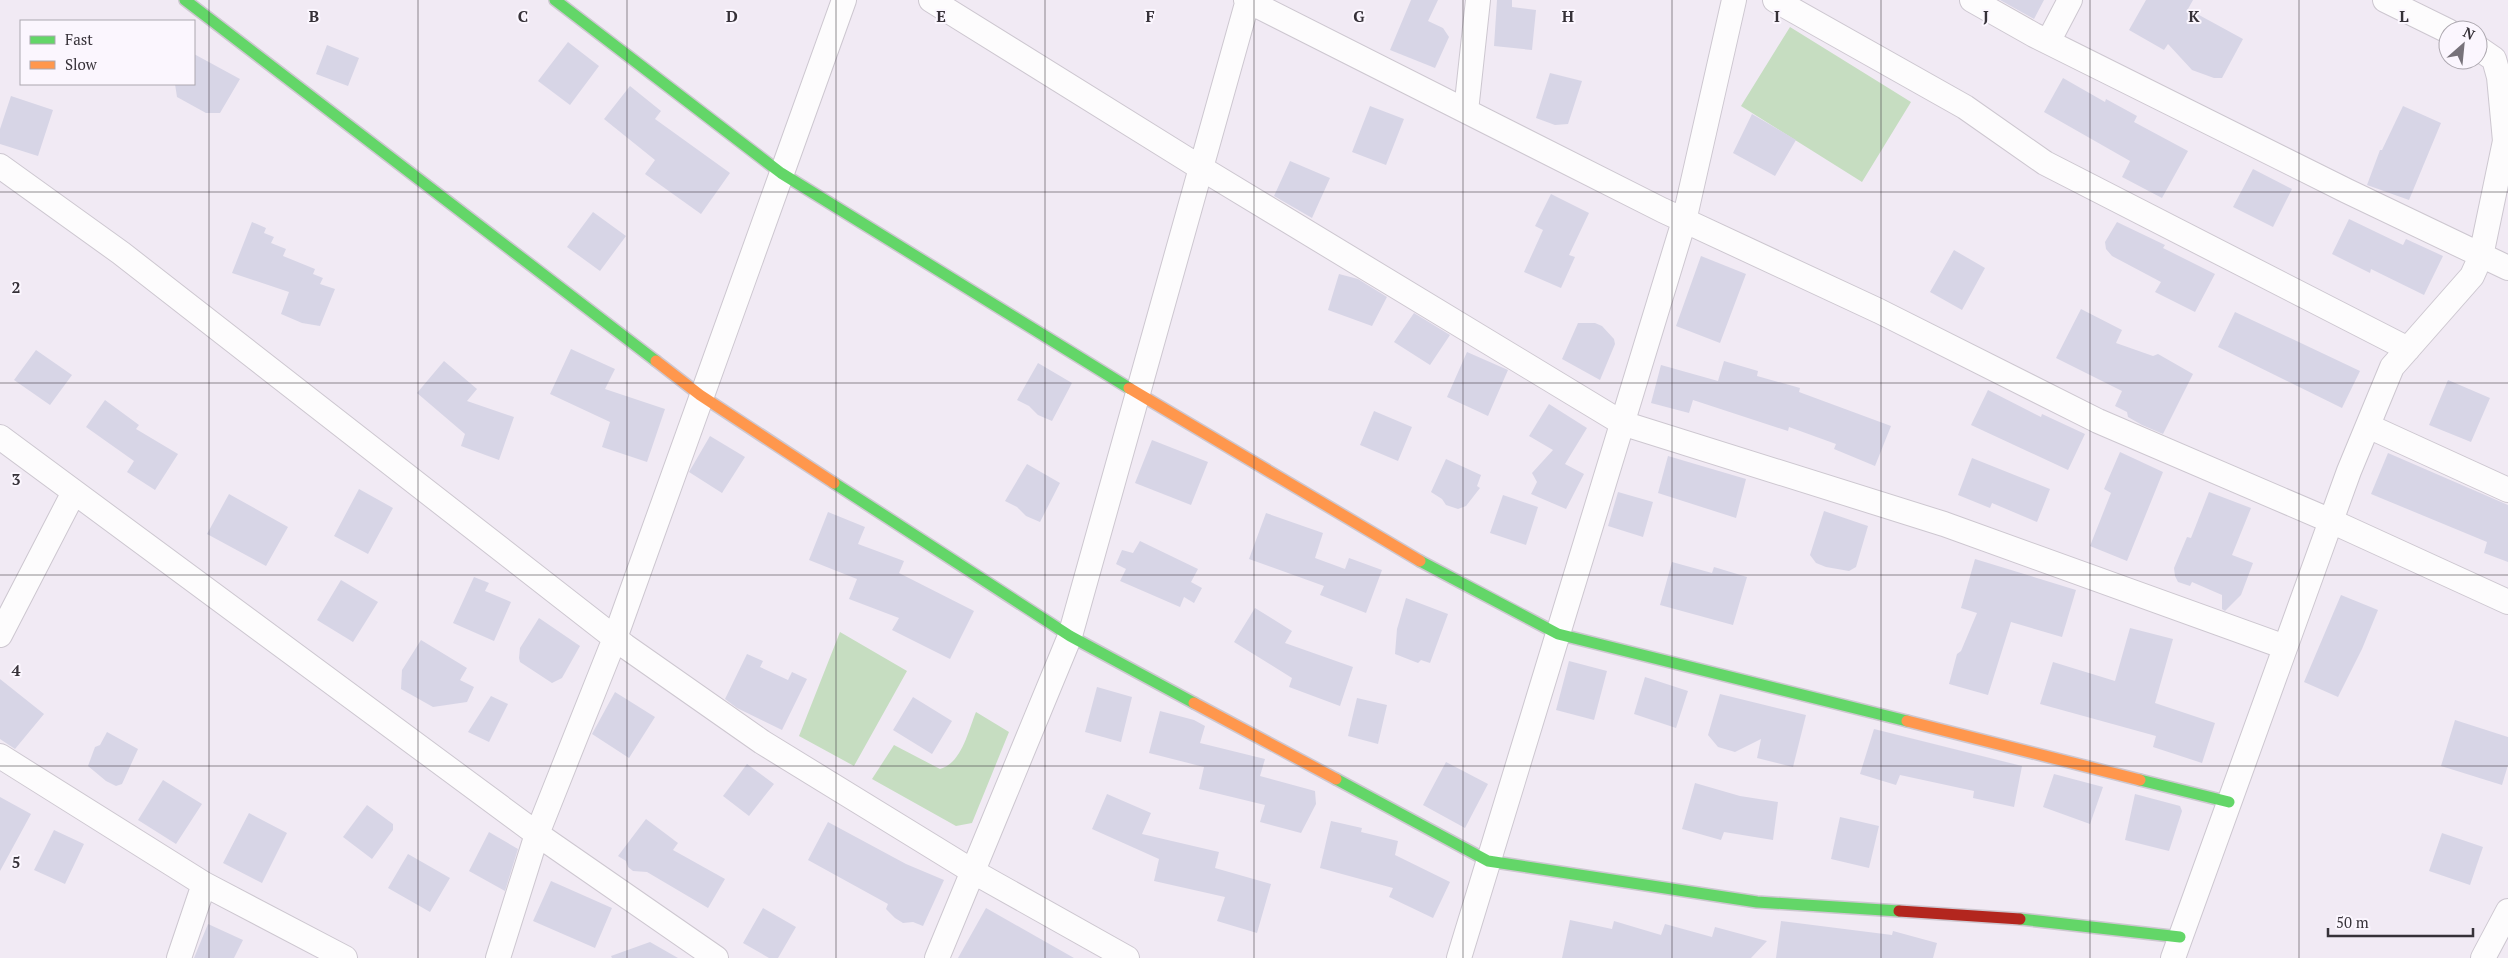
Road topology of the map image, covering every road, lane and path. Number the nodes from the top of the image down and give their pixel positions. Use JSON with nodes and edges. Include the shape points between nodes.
{"nodes":[{"id":1,"x":185,"y":0,"type":"edge"},
{"id":2,"x":555,"y":0,"type":"edge"},
{"id":3,"x":844,"y":0,"type":"edge"},
{"id":4,"x":931,"y":0,"type":"edge"},
{"id":5,"x":1248,"y":0,"type":"edge"},
{"id":6,"x":1478,"y":0,"type":"edge"},
{"id":7,"x":1734,"y":0,"type":"edge"},
{"id":8,"x":1775,"y":0,"type":"edge"},
{"id":9,"x":1972,"y":0,"type":"edge"},
{"id":10,"x":2070,"y":0,"type":"edge"},
{"id":11,"x":2385,"y":0,"type":"edge"},
{"id":12,"x":2438,"y":26,"type":"edge"},
{"id":13,"x":2048,"y":42,"type":"junction"},
{"id":14,"x":2488,"y":55,"type":"edge"},
{"id":15,"x":1466,"y":111,"type":"junction"},
{"id":16,"x":2506,"y":142,"type":"edge"},
{"id":17,"x":0,"y":166,"type":"edge"},
{"id":18,"x":1201,"y":168,"type":"junction"},
{"id":19,"x":781,"y":173,"type":"junction"},
{"id":20,"x":1684,"y":220,"type":"junction"},
{"id":21,"x":2481,"y":256,"type":"junction"},
{"id":22,"x":2508,"y":268,"type":"edge"},
{"id":23,"x":2408,"y":349,"type":"junction"},
{"id":24,"x":1138,"y":394,"type":"junction"},
{"id":25,"x":700,"y":395,"type":"junction"},
{"id":26,"x":1622,"y":423,"type":"junction"},
{"id":27,"x":2368,"y":426,"type":"junction"},
{"id":28,"x":0,"y":437,"type":"edge"},
{"id":29,"x":2508,"y":490,"type":"edge"},
{"id":30,"x":74,"y":492,"type":"junction"},
{"id":31,"x":2331,"y":522,"type":"junction"},
{"id":32,"x":2508,"y":602,"type":"edge"},
{"id":33,"x":1558,"y":634,"type":"junction"},
{"id":34,"x":0,"y":635,"type":"edge"},
{"id":35,"x":1070,"y":636,"type":"junction"},
{"id":36,"x":615,"y":638,"type":"junction"},
{"id":37,"x":2285,"y":647,"type":"junction"},
{"id":38,"x":0,"y":756,"type":"edge"},
{"id":39,"x":2229,"y":802,"type":"junction"},
{"id":40,"x":537,"y":834,"type":"junction"},
{"id":41,"x":1488,"y":861,"type":"junction"},
{"id":42,"x":972,"y":871,"type":"junction"},
{"id":43,"x":204,"y":884,"type":"junction"},
{"id":44,"x":2508,"y":911,"type":"edge"},
{"id":45,"x":2176,"y":948,"type":"edge"},
{"id":46,"x":179,"y":958,"type":"edge"},
{"id":47,"x":345,"y":958,"type":"edge"},
{"id":48,"x":498,"y":958,"type":"edge"},
{"id":49,"x":716,"y":958,"type":"edge"},
{"id":50,"x":937,"y":958,"type":"edge"},
{"id":51,"x":1126,"y":958,"type":"edge"},
{"id":52,"x":1459,"y":958,"type":"edge"},
{"id":53,"x":2483,"y":958,"type":"edge"}],
"edges":[{"from":1,"to":25,"type":"street"},
{"from":2,"to":19,"type":"street"},
{"from":3,"to":19,"type":"street"},
{"from":4,"to":18,"type":"street"},
{"from":5,"to":15,"type":"street"},
{"from":5,"to":18,"type":"street"},
{"from":6,"to":15,"type":"street"},
{"from":7,"to":20,"type":"street"},
{"from":8,"to":23,"type":"street","via":[[1965,107],[2045,163]]},
{"from":9,"to":13,"type":"street"},
{"from":10,"to":13,"type":"street"},
{"from":11,"to":12,"type":"street"},
{"from":13,"to":21,"type":"street"},
{"from":14,"to":16,"type":"street","via":[[2494,59],[2499,77]]},
{"from":15,"to":20,"type":"street"},
{"from":16,"to":21,"type":"street"},
{"from":17,"to":36,"type":"street","via":[[121,253]]},
{"from":18,"to":24,"type":"street"},
{"from":18,"to":26,"type":"street"},
{"from":19,"to":24,"type":"street"},
{"from":19,"to":25,"type":"street"},
{"from":20,"to":26,"type":"street"},
{"from":20,"to":31,"type":"street","via":[[1879,311],[2098,421]]},
{"from":21,"to":22,"type":"street"},
{"from":21,"to":23,"type":"street","via":[[2472,276]]},
{"from":23,"to":27,"type":"street","via":[[2392,367]]},
{"from":24,"to":33,"type":"street","via":[[1421,561]]},
{"from":24,"to":35,"type":"street"},
{"from":25,"to":35,"type":"street"},
{"from":25,"to":36,"type":"street"},
{"from":26,"to":33,"type":"street"},
{"from":26,"to":37,"type":"street","via":[[1944,524]]},
{"from":27,"to":29,"type":"street"},
{"from":27,"to":31,"type":"street"},
{"from":28,"to":30,"type":"street"},
{"from":30,"to":34,"type":"street"},
{"from":30,"to":40,"type":"street"},
{"from":31,"to":32,"type":"street"},
{"from":31,"to":37,"type":"street"},
{"from":33,"to":39,"type":"street"},
{"from":33,"to":41,"type":"street"},
{"from":35,"to":41,"type":"street"},
{"from":35,"to":42,"type":"street"},
{"from":36,"to":40,"type":"street"},
{"from":36,"to":42,"type":"street","via":[[762,742]]},
{"from":37,"to":39,"type":"street"},
{"from":38,"to":43,"type":"street"},
{"from":39,"to":45,"type":"street"},
{"from":40,"to":48,"type":"street"},
{"from":40,"to":49,"type":"street"},
{"from":41,"to":45,"type":"street","via":[[1757,902],[2032,920]]},
{"from":41,"to":52,"type":"street"},
{"from":42,"to":50,"type":"street"},
{"from":42,"to":51,"type":"street"},
{"from":43,"to":46,"type":"street"},
{"from":43,"to":47,"type":"street"},
{"from":44,"to":53,"type":"street"}]}
